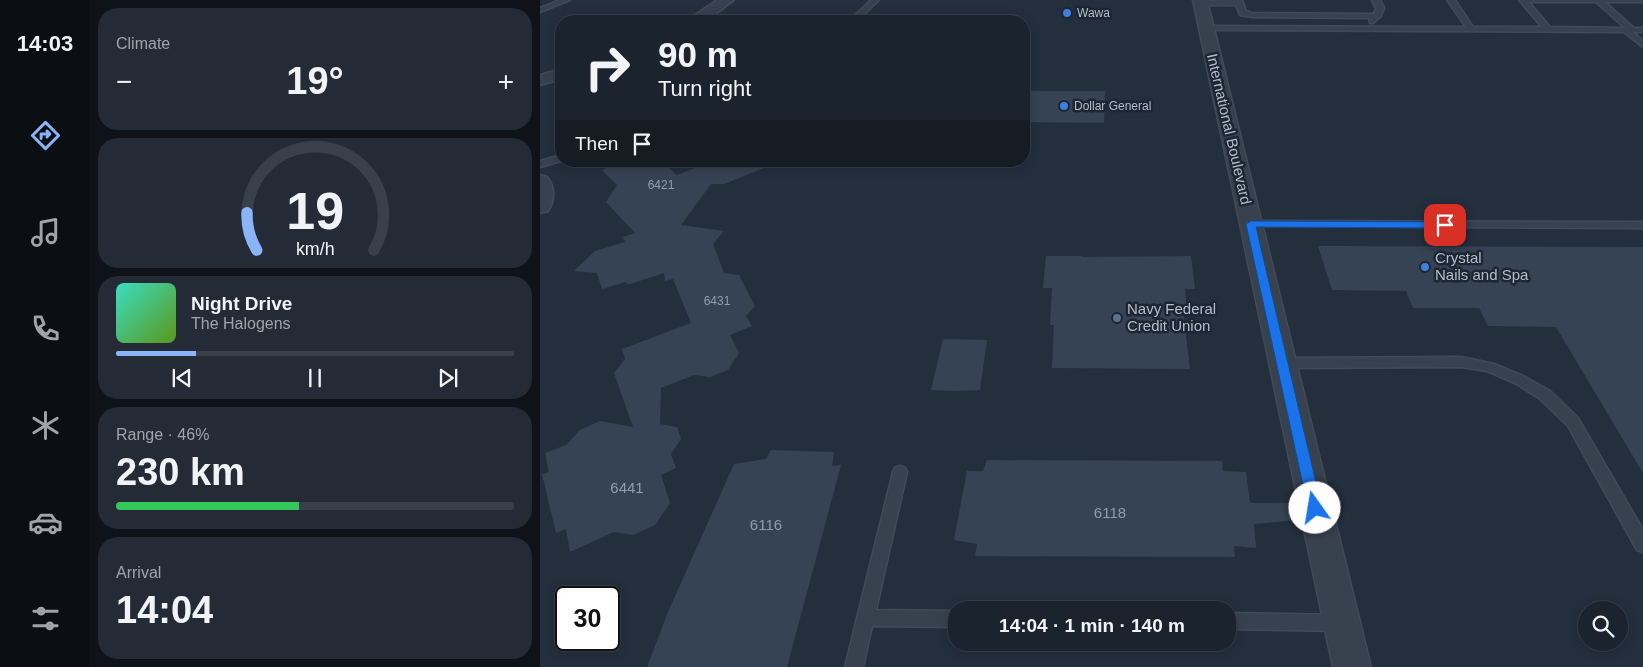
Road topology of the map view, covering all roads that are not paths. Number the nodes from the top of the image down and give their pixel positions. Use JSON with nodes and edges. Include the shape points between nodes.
{"nodes":[{"id":1,"x":566,"y":0,"type":"edge"},
{"id":2,"x":727,"y":0,"type":"edge"},
{"id":3,"x":875,"y":0,"type":"edge"},
{"id":4,"x":1376,"y":0,"type":"edge"},
{"id":5,"x":1451,"y":0,"type":"edge"},
{"id":6,"x":1523,"y":0,"type":"edge"},
{"id":7,"x":1599,"y":0,"type":"edge"},
{"id":8,"x":1643,"y":0,"type":"edge"},
{"id":9,"x":1238,"y":1,"type":"edge"},
{"id":10,"x":540,"y":10,"type":"edge"},
{"id":11,"x":1202,"y":10,"type":"edge"},
{"id":12,"x":705,"y":15,"type":"edge"},
{"id":13,"x":860,"y":15,"type":"edge"},
{"id":14,"x":1373,"y":16,"type":"junction"},
{"id":15,"x":1379,"y":29,"type":"junction"},
{"id":16,"x":1471,"y":29,"type":"junction"},
{"id":17,"x":1548,"y":30,"type":"junction"},
{"id":18,"x":1629,"y":30,"type":"junction"},
{"id":19,"x":1643,"y":30,"type":"edge"},
{"id":20,"x":1643,"y":45,"type":"edge"},
{"id":21,"x":555,"y":76,"type":"edge"},
{"id":22,"x":540,"y":80,"type":"edge"},
{"id":23,"x":555,"y":160,"type":"edge"},
{"id":24,"x":540,"y":164,"type":"edge"},
{"id":25,"x":540,"y":181,"type":"edge"},
{"id":26,"x":540,"y":206,"type":"edge"},
{"id":27,"x":1251,"y":224,"type":"junction"},
{"id":28,"x":1643,"y":225,"type":"edge"},
{"id":29,"x":1282,"y":363,"type":"junction"},
{"id":30,"x":900,"y":472,"type":"dead end"},
{"id":31,"x":1643,"y":545,"type":"edge"},
{"id":32,"x":865,"y":618,"type":"junction"},
{"id":33,"x":948,"y":619,"type":"edge"},
{"id":34,"x":1236,"y":621,"type":"edge"},
{"id":35,"x":1342,"y":623,"type":"junction"},
{"id":36,"x":854,"y":667,"type":"edge"},
{"id":37,"x":1352,"y":667,"type":"edge"}],
"edges":[{"from":1,"to":10,"type":"lane"},
{"from":2,"to":12,"type":"street"},
{"from":3,"to":13,"type":"lane"},
{"from":4,"to":14,"type":"lane","via":[[1380,8]]},
{"from":5,"to":16,"type":"lane"},
{"from":6,"to":7,"type":"lane"},
{"from":6,"to":17,"type":"lane"},
{"from":7,"to":8,"type":"lane"},
{"from":7,"to":18,"type":"lane"},
{"from":9,"to":11,"type":"lane"},
{"from":9,"to":14,"type":"lane","via":[[1242,13],[1252,16]]},
{"from":11,"to":15,"type":"lane"},
{"from":11,"to":27,"type":"street","name":"International Boulevard"},
{"from":14,"to":15,"type":"lane"},
{"from":15,"to":16,"type":"lane"},
{"from":16,"to":17,"type":"lane"},
{"from":17,"to":18,"type":"lane"},
{"from":18,"to":19,"type":"lane"},
{"from":18,"to":20,"type":"lane"},
{"from":21,"to":22,"type":"street"},
{"from":23,"to":24,"type":"lane"},
{"from":25,"to":26,"type":"street","via":[[543,195]]},
{"from":27,"to":28,"type":"lane"},
{"from":27,"to":29,"type":"street","name":"International Boulevard"},
{"from":29,"to":31,"type":"lane","via":[[1462,362],[1488,367],[1520,380],[1545,395],[1573,422]]},
{"from":29,"to":35,"type":"street","name":"International Boulevard"},
{"from":30,"to":32,"type":"lane"},
{"from":32,"to":33,"type":"lane"},
{"from":32,"to":36,"type":"lane"},
{"from":34,"to":35,"type":"lane"},
{"from":35,"to":37,"type":"street","name":"International Boulevard"}]}
